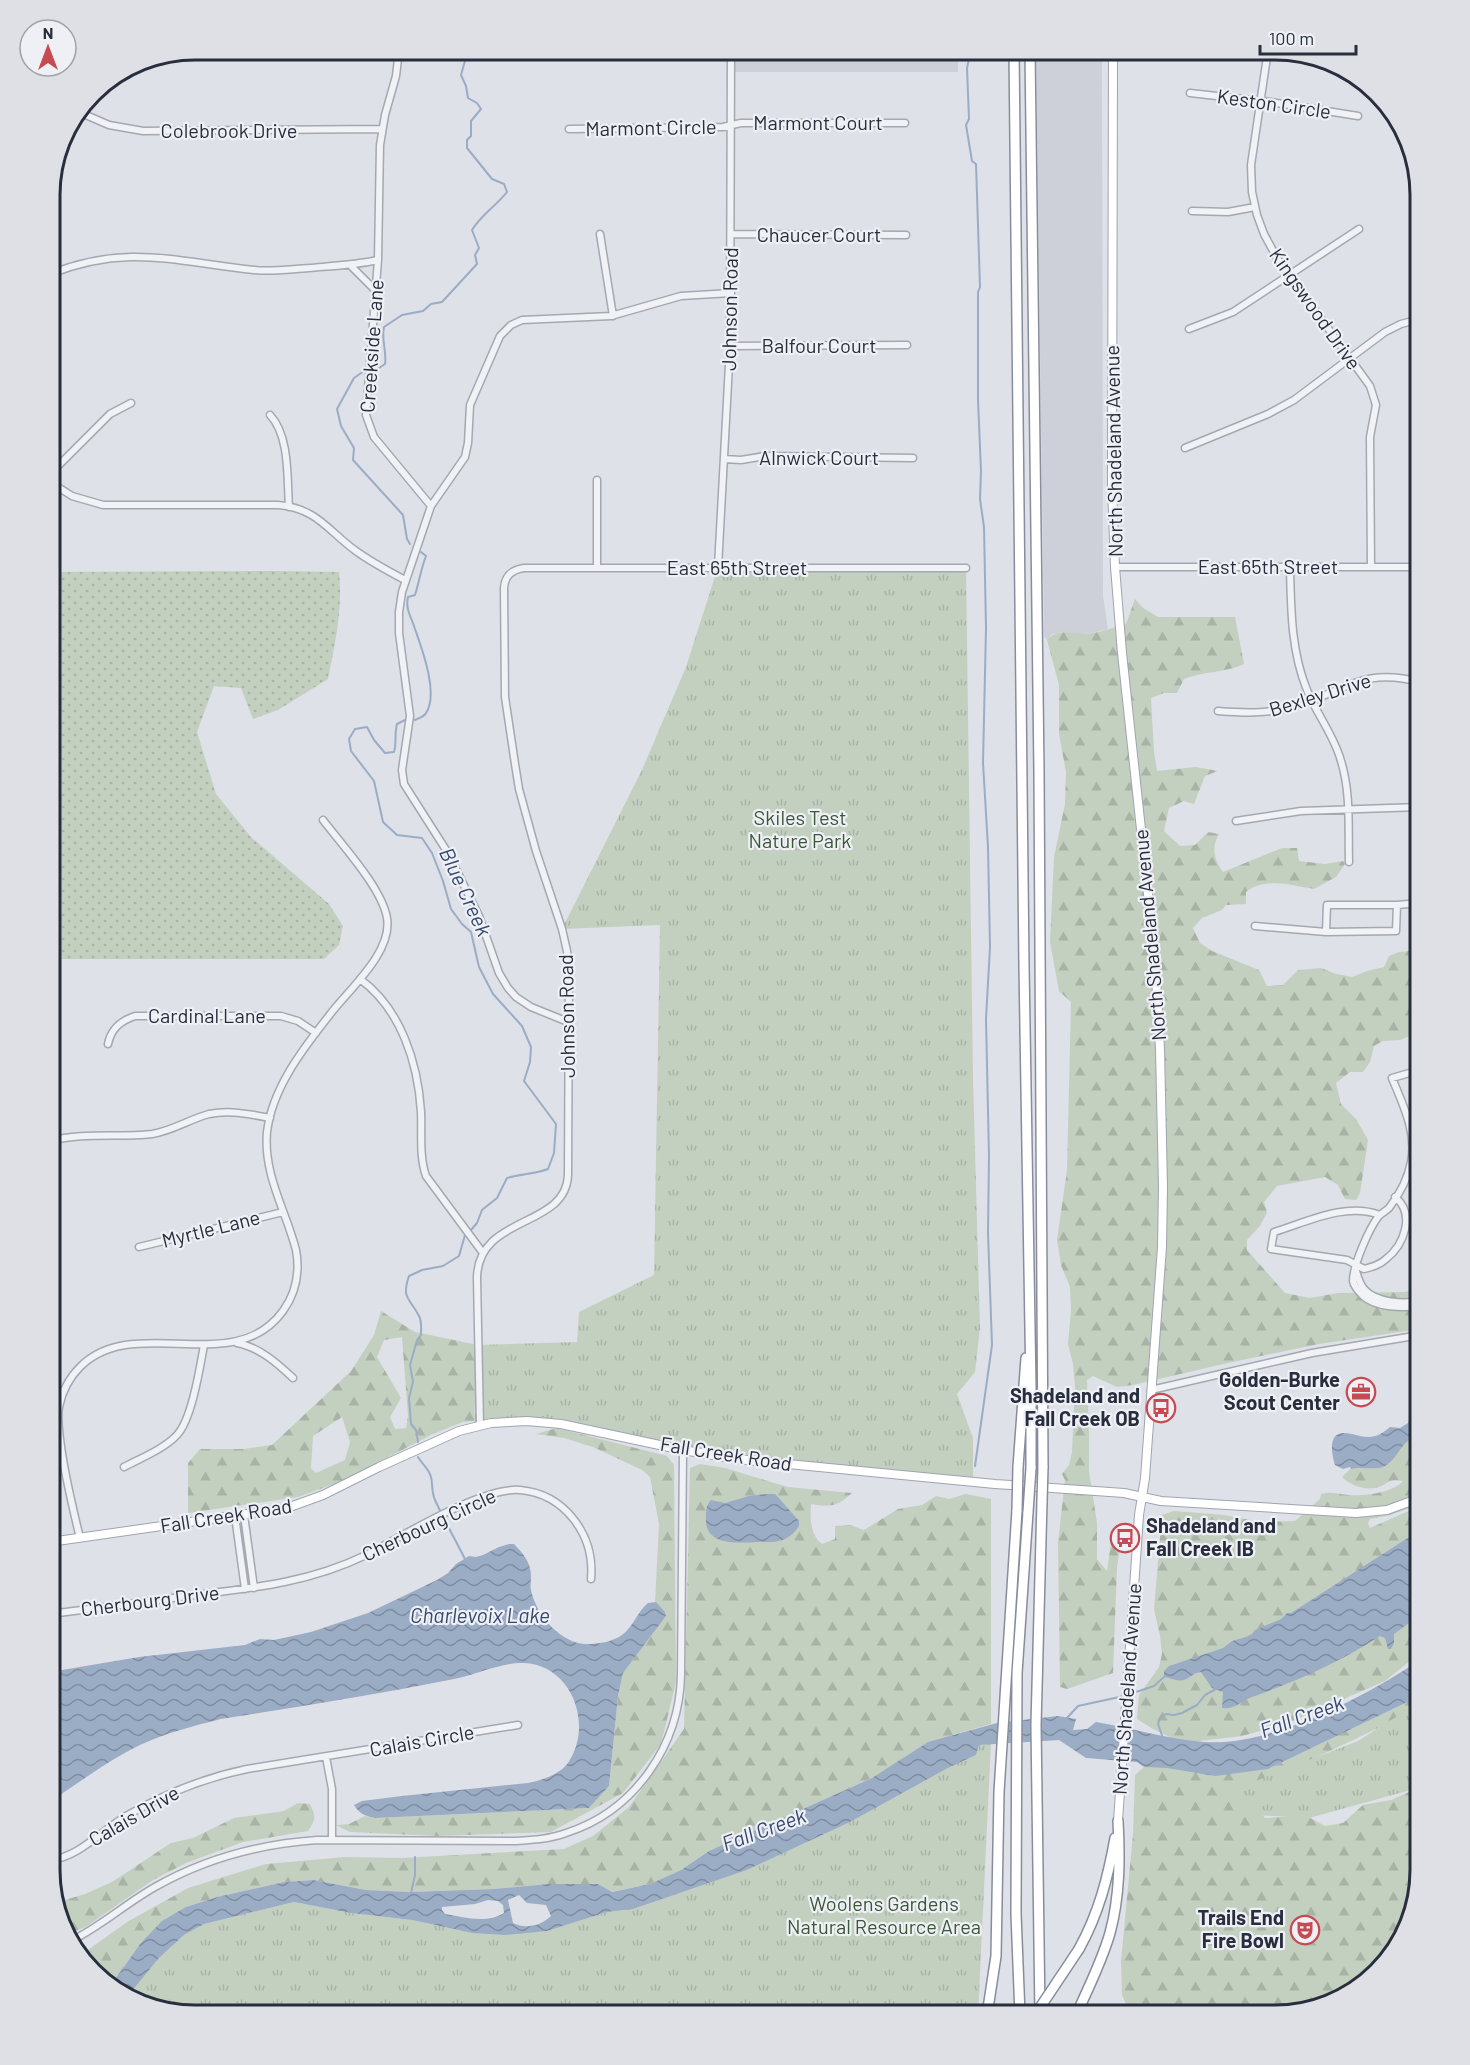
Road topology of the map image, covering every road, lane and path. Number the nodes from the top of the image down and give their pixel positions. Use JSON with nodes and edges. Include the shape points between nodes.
{"nodes":[{"id":1,"x":398,"y":60,"type":"edge"},
{"id":2,"x":731,"y":60,"type":"edge"},
{"id":3,"x":1014,"y":60,"type":"edge"},
{"id":4,"x":1030,"y":60,"type":"edge"},
{"id":5,"x":1113,"y":60,"type":"edge"},
{"id":6,"x":1266,"y":60,"type":"edge"},
{"id":7,"x":1190,"y":93,"type":"dead end"},
{"id":8,"x":1260,"y":101,"type":"junction"},
{"id":9,"x":87,"y":115,"type":"edge"},
{"id":10,"x":1358,"y":116,"type":"dead end"},
{"id":11,"x":905,"y":123,"type":"dead end"},
{"id":12,"x":732,"y":126,"type":"junction"},
{"id":13,"x":382,"y":129,"type":"junction"},
{"id":14,"x":569,"y":129,"type":"dead end"},
{"id":15,"x":1255,"y":207,"type":"junction"},
{"id":16,"x":1192,"y":212,"type":"dead end"},
{"id":17,"x":1359,"y":229,"type":"dead end"},
{"id":18,"x":600,"y":234,"type":"dead end"},
{"id":19,"x":732,"y":234,"type":"junction"},
{"id":20,"x":906,"y":235,"type":"dead end"},
{"id":21,"x":378,"y":260,"type":"junction"},
{"id":22,"x":350,"y":265,"type":"junction"},
{"id":23,"x":60,"y":271,"type":"edge"},
{"id":24,"x":1289,"y":275,"type":"junction"},
{"id":25,"x":376,"y":291,"type":"junction"},
{"id":26,"x":731,"y":293,"type":"junction"},
{"id":27,"x":613,"y":316,"type":"junction"},
{"id":28,"x":1410,"y":323,"type":"edge"},
{"id":29,"x":1189,"y":329,"type":"dead end"},
{"id":30,"x":907,"y":345,"type":"dead end"},
{"id":31,"x":730,"y":346,"type":"junction"},
{"id":32,"x":1350,"y":358,"type":"junction"},
{"id":33,"x":131,"y":403,"type":"dead end"},
{"id":34,"x":270,"y":415,"type":"dead end"},
{"id":35,"x":1185,"y":448,"type":"dead end"},
{"id":36,"x":913,"y":458,"type":"dead end"},
{"id":37,"x":724,"y":459,"type":"junction"},
{"id":38,"x":60,"y":464,"type":"edge"},
{"id":39,"x":597,"y":480,"type":"dead end"},
{"id":40,"x":60,"y":489,"type":"edge"},
{"id":41,"x":430,"y":506,"type":"junction"},
{"id":42,"x":289,"y":507,"type":"junction"},
{"id":43,"x":718,"y":567,"type":"junction"},
{"id":44,"x":1115,"y":567,"type":"junction"},
{"id":45,"x":1290,"y":567,"type":"junction"},
{"id":46,"x":1371,"y":567,"type":"junction"},
{"id":47,"x":1410,"y":567,"type":"edge"},
{"id":48,"x":597,"y":568,"type":"junction"},
{"id":49,"x":966,"y":568,"type":"dead end"},
{"id":50,"x":510,"y":573,"type":"joint"},
{"id":51,"x":405,"y":580,"type":"junction"},
{"id":52,"x":1410,"y":680,"type":"edge"},
{"id":53,"x":1312,"y":700,"type":"junction"},
{"id":54,"x":1218,"y":711,"type":"dead end"},
{"id":55,"x":1410,"y":807,"type":"edge"},
{"id":56,"x":1348,"y":809,"type":"junction"},
{"id":57,"x":323,"y":820,"type":"dead end"},
{"id":58,"x":1236,"y":821,"type":"dead end"},
{"id":59,"x":1349,"y":862,"type":"dead end"},
{"id":60,"x":1410,"y":904,"type":"edge"},
{"id":61,"x":1397,"y":905,"type":"junction"},
{"id":62,"x":1255,"y":926,"type":"dead end"},
{"id":63,"x":1326,"y":932,"type":"junction"},
{"id":64,"x":360,"y":979,"type":"junction"},
{"id":65,"x":568,"y":1022,"type":"junction"},
{"id":66,"x":316,"y":1033,"type":"junction"},
{"id":67,"x":108,"y":1044,"type":"dead end"},
{"id":68,"x":1410,"y":1073,"type":"edge"},
{"id":69,"x":270,"y":1118,"type":"junction"},
{"id":70,"x":1410,"y":1130,"type":"edge"},
{"id":71,"x":60,"y":1139,"type":"edge"},
{"id":72,"x":1410,"y":1165,"type":"edge"},
{"id":73,"x":1395,"y":1197,"type":"junction"},
{"id":74,"x":283,"y":1212,"type":"junction"},
{"id":75,"x":1380,"y":1215,"type":"junction"},
{"id":76,"x":139,"y":1247,"type":"dead end"},
{"id":77,"x":483,"y":1253,"type":"junction"},
{"id":78,"x":1356,"y":1268,"type":"junction"},
{"id":79,"x":1410,"y":1303,"type":"edge"},
{"id":80,"x":1410,"y":1307,"type":"edge"},
{"id":81,"x":1029,"y":1317,"type":"junction"},
{"id":82,"x":1410,"y":1337,"type":"edge"},
{"id":83,"x":234,"y":1342,"type":"junction"},
{"id":84,"x":204,"y":1345,"type":"junction"},
{"id":85,"x":293,"y":1378,"type":"dead end"},
{"id":86,"x":1151,"y":1390,"type":"junction"},
{"id":87,"x":60,"y":1391,"type":"edge"},
{"id":88,"x":63,"y":1393,"type":"junction"},
{"id":89,"x":60,"y":1405,"type":"edge"},
{"id":90,"x":480,"y":1425,"type":"junction"},
{"id":91,"x":60,"y":1431,"type":"edge"},
{"id":92,"x":683,"y":1450,"type":"junction"},
{"id":93,"x":124,"y":1467,"type":"dead end"},
{"id":94,"x":1142,"y":1497,"type":"junction"},
{"id":95,"x":1410,"y":1501,"type":"edge"},
{"id":96,"x":244,"y":1515,"type":"junction"},
{"id":97,"x":234,"y":1516,"type":"junction"},
{"id":98,"x":80,"y":1538,"type":"junction"},
{"id":99,"x":60,"y":1541,"type":"edge"},
{"id":100,"x":591,"y":1579,"type":"dead end"},
{"id":101,"x":250,"y":1589,"type":"junction"},
{"id":102,"x":60,"y":1613,"type":"edge"},
{"id":103,"x":1012,"y":1674,"type":"junction"},
{"id":104,"x":518,"y":1725,"type":"dead end"},
{"id":105,"x":326,"y":1757,"type":"junction"},
{"id":106,"x":1118,"y":1821,"type":"junction"},
{"id":107,"x":332,"y":1840,"type":"junction"},
{"id":108,"x":60,"y":1858,"type":"edge"},
{"id":109,"x":78,"y":1937,"type":"edge"},
{"id":110,"x":989,"y":2005,"type":"edge"},
{"id":111,"x":1020,"y":2005,"type":"edge"},
{"id":112,"x":1040,"y":2005,"type":"edge"},
{"id":113,"x":1042,"y":2005,"type":"edge"},
{"id":114,"x":1080,"y":2005,"type":"edge"}],
"edges":[{"from":1,"to":13,"type":"street","name":"Creekside Lane"},
{"from":2,"to":12,"type":"street","name":"Johnson Road"},
{"from":3,"to":81,"type":"highway"},
{"from":4,"to":112,"type":"highway","bridge":true,"via":[[1043,1467],[1037,1670]]},
{"from":5,"to":44,"type":"main road","name":"North Shadeland Avenue"},
{"from":6,"to":8,"type":"street","name":"Kingswood Drive"},
{"from":7,"to":8,"type":"street","name":"Keston Circle"},
{"from":8,"to":10,"type":"street","name":"Keston Circle"},
{"from":8,"to":15,"type":"street","name":"Kingswood Drive","via":[[1252,159]]},
{"from":9,"to":13,"type":"street","name":"Colebrook Drive","via":[[109,125],[143,131]]},
{"from":11,"to":12,"type":"street","name":"Marmont Court"},
{"from":12,"to":14,"type":"street","name":"Marmont Circle"},
{"from":12,"to":19,"type":"street","name":"Johnson Road"},
{"from":13,"to":21,"type":"street","name":"Creekside Lane"},
{"from":15,"to":16,"type":"street"},
{"from":15,"to":24,"type":"street","name":"Kingswood Drive","via":[[1264,234]]},
{"from":17,"to":24,"type":"street"},
{"from":18,"to":27,"type":"street"},
{"from":19,"to":20,"type":"street","name":"Chaucer Court"},
{"from":19,"to":26,"type":"street","name":"Johnson Road"},
{"from":21,"to":22,"type":"street"},
{"from":21,"to":25,"type":"street","name":"Creekside Lane"},
{"from":22,"to":23,"type":"street","via":[[269,271],[130,256],[94,260]]},
{"from":22,"to":25,"type":"street"},
{"from":24,"to":29,"type":"street","via":[[1233,312]]},
{"from":24,"to":32,"type":"street","name":"Kingswood Drive"},
{"from":25,"to":41,"type":"street","name":"Creekside Lane","via":[[367,420],[377,442]]},
{"from":26,"to":27,"type":"street","via":[[681,296]]},
{"from":26,"to":31,"type":"street","name":"Johnson Road"},
{"from":27,"to":41,"type":"street","via":[[529,319],[506,329],[471,400],[465,457]]},
{"from":28,"to":32,"type":"street","via":[[1385,332]]},
{"from":30,"to":31,"type":"street","name":"Balfour Court"},
{"from":31,"to":37,"type":"street","name":"Johnson Road"},
{"from":32,"to":35,"type":"street","via":[[1273,412]]},
{"from":32,"to":46,"type":"street","name":"Kingswood Drive","via":[[1376,401],[1370,437]]},
{"from":33,"to":38,"type":"street","via":[[110,414]]},
{"from":34,"to":42,"type":"street","via":[[283,439]]},
{"from":36,"to":37,"type":"street","name":"Alnwick Court"},
{"from":37,"to":43,"type":"street","name":"Johnson Road"},
{"from":39,"to":48,"type":"street"},
{"from":40,"to":42,"type":"street","via":[[103,505]]},
{"from":41,"to":51,"type":"street"},
{"from":42,"to":51,"type":"street","via":[[320,519],[356,552]]},
{"from":43,"to":48,"type":"street","name":"East 65th Street"},
{"from":43,"to":49,"type":"street","name":"East 65th Street"},
{"from":44,"to":45,"type":"street","name":"East 65th Street"},
{"from":44,"to":86,"type":"main road","name":"North Shadeland Avenue","via":[[1158,999],[1162,1212]]},
{"from":45,"to":46,"type":"street","name":"East 65th Street"},
{"from":45,"to":53,"type":"street","via":[[1294,642]]},
{"from":46,"to":47,"type":"street","name":"East 65th Street"},
{"from":48,"to":50,"type":"street","name":"East 65th Street","via":[[524,568]]},
{"from":50,"to":65,"type":"street","name":"Johnson Road","via":[[504,588],[507,716],[519,789],[566,942]]},
{"from":51,"to":65,"type":"street","via":[[398,627],[411,716],[402,773],[404,784],[448,853],[508,988],[531,1006]]},
{"from":52,"to":53,"type":"street","name":"Bexley Drive","via":[[1391,677],[1352,682]]},
{"from":53,"to":54,"type":"street","name":"Bexley Drive","via":[[1270,712]]},
{"from":53,"to":56,"type":"street","via":[[1341,760]]},
{"from":55,"to":56,"type":"street"},
{"from":56,"to":58,"type":"street"},
{"from":56,"to":59,"type":"street"},
{"from":57,"to":64,"type":"street","via":[[372,885],[387,916],[381,948]]},
{"from":60,"to":61,"type":"street"},
{"from":61,"to":63,"type":"street","via":[[1396,931]]},
{"from":61,"to":63,"type":"street","via":[[1327,905]]},
{"from":62,"to":63,"type":"street"},
{"from":64,"to":66,"type":"street"},
{"from":64,"to":77,"type":"street","via":[[387,1004],[406,1045],[419,1091],[426,1176]]},
{"from":65,"to":77,"type":"street","name":"Johnson Road","via":[[567,1186],[555,1204],[498,1236]]},
{"from":66,"to":67,"type":"street","name":"Cardinal Lane","via":[[281,1016],[135,1016],[117,1026]]},
{"from":66,"to":69,"type":"street","via":[[283,1083]]},
{"from":68,"to":70,"type":"street","via":[[1392,1078]]},
{"from":69,"to":71,"type":"street","via":[[224,1112],[152,1134]]},
{"from":69,"to":74,"type":"street","via":[[268,1163]]},
{"from":72,"to":73,"type":"street"},
{"from":73,"to":75,"type":"street"},
{"from":73,"to":78,"type":"street","via":[[1404,1206],[1406,1217],[1398,1247],[1385,1261]]},
{"from":74,"to":76,"type":"street","name":"Myrtle Lane"},
{"from":74,"to":83,"type":"street","via":[[296,1253],[297,1274],[292,1294],[271,1324]]},
{"from":75,"to":78,"type":"street","via":[[1364,1242]]},
{"from":75,"to":78,"type":"street","via":[[1343,1211],[1274,1232],[1271,1249],[1347,1260]]},
{"from":77,"to":90,"type":"street","via":[[477,1275]]},
{"from":78,"to":79,"type":"street","via":[[1366,1292]]},
{"from":78,"to":80,"type":"street","via":[[1353,1282],[1366,1299]]},
{"from":81,"to":103,"type":"highway","bridge":true,"via":[[1031,1468]]},
{"from":81,"to":103,"type":"highway","bridge":true,"via":[[1008,1633]]},
{"from":82,"to":86,"type":"street","via":[[1308,1354]]},
{"from":83,"to":84,"type":"street"},
{"from":83,"to":85,"type":"street","via":[[259,1351]]},
{"from":84,"to":88,"type":"street","via":[[111,1347],[81,1366]]},
{"from":84,"to":93,"type":"street","via":[[182,1429],[170,1441]]},
{"from":86,"to":94,"type":"main road","name":"North Shadeland Avenue"},
{"from":87,"to":88,"type":"street"},
{"from":88,"to":89,"type":"street"},
{"from":90,"to":92,"type":"main road","name":"Fall Creek Road","via":[[545,1421]]},
{"from":90,"to":96,"type":"main road","name":"Fall Creek Road","via":[[441,1438],[312,1500]]},
{"from":91,"to":98,"type":"street"},
{"from":92,"to":94,"type":"main road","name":"Fall Creek Road","via":[[772,1463]]},
{"from":92,"to":107,"type":"street","via":[[680,1692],[669,1738],[639,1785],[595,1821],[550,1838]]},
{"from":94,"to":95,"type":"main road","name":"Fall Creek Road","via":[[1161,1502],[1356,1513]]},
{"from":94,"to":106,"type":"main road","name":"North Shadeland Avenue"},
{"from":96,"to":97,"type":"main road","name":"Fall Creek Road"},
{"from":96,"to":101,"type":"street"},
{"from":97,"to":98,"type":"main road","name":"Fall Creek Road"},
{"from":97,"to":101,"type":"street"},
{"from":98,"to":99,"type":"main road","name":"Fall Creek Road"},
{"from":100,"to":101,"type":"street","name":"Cherbourg Circle","via":[[591,1556],[582,1531],[568,1512],[546,1497],[520,1490],[482,1496],[328,1571]]},
{"from":101,"to":102,"type":"street","name":"Cherbourg Drive"},
{"from":103,"to":110,"type":"highway","via":[[999,1792],[997,1944]]},
{"from":103,"to":111,"type":"highway"},
{"from":104,"to":105,"type":"street","name":"Calais Circle"},
{"from":105,"to":107,"type":"street","via":[[332,1789]]},
{"from":105,"to":108,"type":"street","name":"Calais Drive","via":[[241,1771],[187,1786],[137,1810]]},
{"from":106,"to":113,"type":"highway","bridge":true,"via":[[1095,1917]]},
{"from":106,"to":114,"type":"highway","via":[[1117,1898],[1107,1944]]},
{"from":107,"to":109,"type":"street","via":[[267,1845],[212,1860],[165,1881]]}]}
